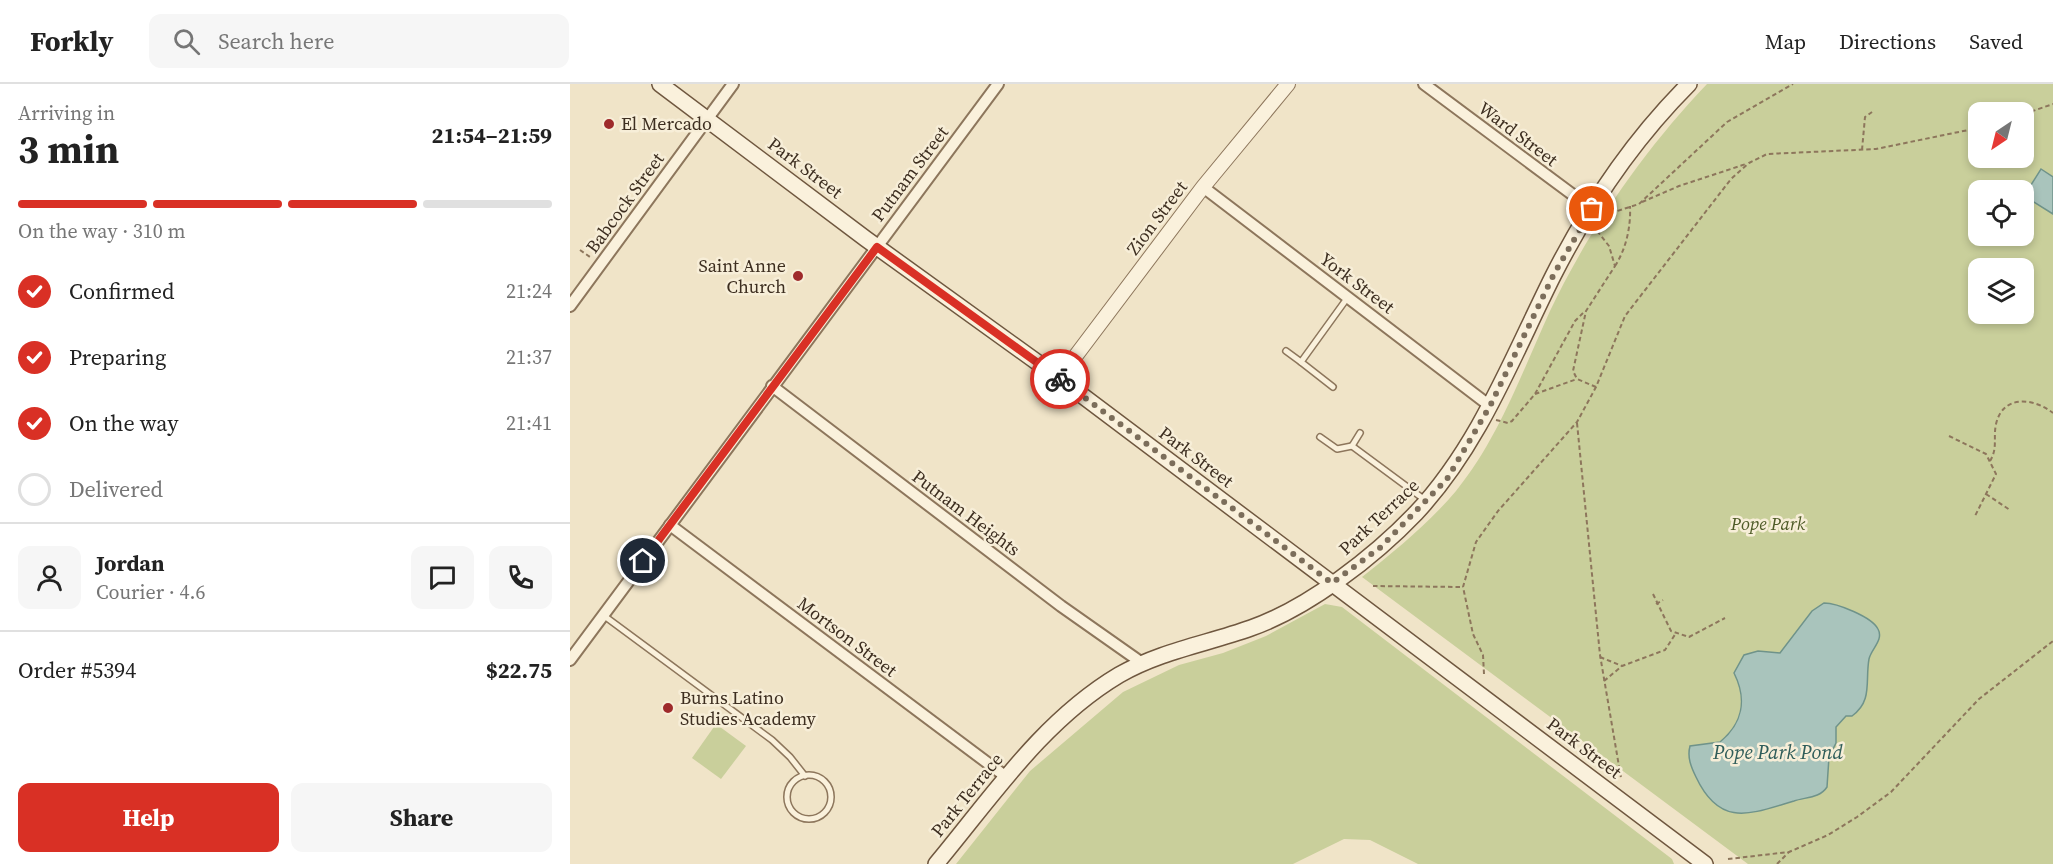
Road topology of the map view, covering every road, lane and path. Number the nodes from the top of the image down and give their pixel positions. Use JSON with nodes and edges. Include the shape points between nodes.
{"nodes":[{"id":1,"x":660,"y":84,"type":"edge"},
{"id":2,"x":732,"y":84,"type":"edge"},
{"id":3,"x":998,"y":84,"type":"edge"},
{"id":4,"x":1288,"y":84,"type":"edge"},
{"id":5,"x":1424,"y":84,"type":"edge"},
{"id":6,"x":1689,"y":84,"type":"edge"},
{"id":7,"x":1793,"y":84,"type":"edge"},
{"id":8,"x":2053,"y":104,"type":"edge"},
{"id":9,"x":2034,"y":111,"type":"edge"},
{"id":10,"x":1872,"y":112,"type":"dead end"},
{"id":11,"x":706,"y":119,"type":"junction"},
{"id":12,"x":1968,"y":130,"type":"edge"},
{"id":13,"x":1862,"y":150,"type":"junction"},
{"id":14,"x":1749,"y":163,"type":"junction"},
{"id":15,"x":1203,"y":187,"type":"junction"},
{"id":16,"x":1639,"y":204,"type":"junction"},
{"id":17,"x":1630,"y":206,"type":"junction"},
{"id":18,"x":1600,"y":208,"type":"junction"},
{"id":19,"x":1611,"y":213,"type":"junction"},
{"id":20,"x":1594,"y":228,"type":"dead end"},
{"id":21,"x":1598,"y":232,"type":"junction"},
{"id":22,"x":877,"y":247,"type":"junction"},
{"id":23,"x":580,"y":250,"type":"dead end"},
{"id":24,"x":591,"y":258,"type":"dead end"},
{"id":25,"x":1614,"y":266,"type":"junction"},
{"id":26,"x":1348,"y":297,"type":"junction"},
{"id":27,"x":570,"y":306,"type":"edge"},
{"id":28,"x":1586,"y":311,"type":"junction"},
{"id":29,"x":1286,"y":351,"type":"dead end"},
{"id":30,"x":1301,"y":362,"type":"junction"},
{"id":31,"x":1059,"y":378,"type":"junction"},
{"id":32,"x":1576,"y":379,"type":"junction"},
{"id":33,"x":772,"y":386,"type":"junction"},
{"id":34,"x":1333,"y":387,"type":"dead end"},
{"id":35,"x":1596,"y":387,"type":"junction"},
{"id":36,"x":1535,"y":394,"type":"junction"},
{"id":37,"x":1487,"y":411,"type":"junction"},
{"id":38,"x":2053,"y":413,"type":"edge"},
{"id":39,"x":1577,"y":422,"type":"junction"},
{"id":40,"x":1360,"y":433,"type":"dead end"},
{"id":41,"x":1949,"y":436,"type":"dead end"},
{"id":42,"x":1320,"y":437,"type":"dead end"},
{"id":43,"x":1352,"y":446,"type":"junction"},
{"id":44,"x":1990,"y":461,"type":"junction"},
{"id":45,"x":1986,"y":494,"type":"junction"},
{"id":46,"x":1426,"y":501,"type":"junction"},
{"id":47,"x":2010,"y":510,"type":"dead end"},
{"id":48,"x":1975,"y":516,"type":"dead end"},
{"id":49,"x":670,"y":525,"type":"junction"},
{"id":50,"x":1332,"y":583,"type":"junction"},
{"id":51,"x":1372,"y":586,"type":"dead end"},
{"id":52,"x":1463,"y":587,"type":"junction"},
{"id":53,"x":1653,"y":594,"type":"dead end"},
{"id":54,"x":1663,"y":600,"type":"dead end"},
{"id":55,"x":1656,"y":604,"type":"junction"},
{"id":56,"x":603,"y":615,"type":"junction"},
{"id":57,"x":1714,"y":617,"type":"dead end"},
{"id":58,"x":1725,"y":618,"type":"dead end"},
{"id":59,"x":1717,"y":623,"type":"junction"},
{"id":60,"x":1676,"y":633,"type":"junction"},
{"id":61,"x":2053,"y":641,"type":"edge"},
{"id":62,"x":1600,"y":657,"type":"junction"},
{"id":63,"x":570,"y":660,"type":"edge"},
{"id":64,"x":1142,"y":663,"type":"junction"},
{"id":65,"x":1622,"y":666,"type":"junction"},
{"id":66,"x":1484,"y":674,"type":"dead end"},
{"id":67,"x":1604,"y":681,"type":"junction"},
{"id":68,"x":805,"y":776,"type":"junction"},
{"id":69,"x":1005,"y":776,"type":"junction"},
{"id":70,"x":1621,"y":777,"type":"dead end"},
{"id":71,"x":1789,"y":852,"type":"junction"},
{"id":72,"x":1728,"y":859,"type":"dead end"},
{"id":73,"x":936,"y":864,"type":"edge"},
{"id":74,"x":1705,"y":864,"type":"edge"},
{"id":75,"x":1777,"y":864,"type":"edge"}],
"edges":[{"from":1,"to":11,"type":"main road","name":"Park Street"},
{"from":2,"to":11,"type":"street","name":"Babcock Street"},
{"from":3,"to":22,"type":"street","name":"Putnam Street"},
{"from":4,"to":15,"type":"street","name":"Zion Street"},
{"from":5,"to":18,"type":"street","name":"Ward Street"},
{"from":6,"to":18,"type":"main road","name":"Park Terrace","via":[[1665,108]]},
{"from":7,"to":16,"type":"path","via":[[1727,122]]},
{"from":8,"to":9,"type":"path"},
{"from":10,"to":13,"type":"path","via":[[1865,117]]},
{"from":11,"to":22,"type":"main road","name":"Park Street"},
{"from":11,"to":27,"type":"street","name":"Babcock Street"},
{"from":12,"to":13,"type":"path"},
{"from":13,"to":14,"type":"path","via":[[1777,153]]},
{"from":14,"to":16,"type":"path"},
{"from":14,"to":35,"type":"path","via":[[1713,199],[1625,316]]},
{"from":15,"to":26,"type":"street","name":"York Street"},
{"from":15,"to":31,"type":"street","name":"Zion Street"},
{"from":16,"to":17,"type":"path"},
{"from":17,"to":19,"type":"path"},
{"from":17,"to":25,"type":"path","via":[[1624,248]]},
{"from":18,"to":19,"type":"path"},
{"from":18,"to":37,"type":"main road","name":"Park Terrace","via":[[1554,274]]},
{"from":19,"to":21,"type":"path"},
{"from":20,"to":21,"type":"path"},
{"from":21,"to":25,"type":"path","via":[[1609,246]]},
{"from":22,"to":31,"type":"main road","name":"Park Street"},
{"from":22,"to":33,"type":"street","name":"Putnam Street"},
{"from":23,"to":24,"type":"path"},
{"from":25,"to":28,"type":"path"},
{"from":26,"to":30,"type":"lane"},
{"from":26,"to":37,"type":"street","name":"York Street"},
{"from":28,"to":32,"type":"path","via":[[1573,371]]},
{"from":28,"to":36,"type":"path","via":[[1575,321]]},
{"from":29,"to":30,"type":"lane"},
{"from":30,"to":34,"type":"lane"},
{"from":31,"to":50,"type":"main road","name":"Park Street"},
{"from":32,"to":35,"type":"path"},
{"from":32,"to":36,"type":"path"},
{"from":33,"to":49,"type":"street","name":"Putnam Street"},
{"from":33,"to":64,"type":"street","name":"Putnam Heights"},
{"from":35,"to":39,"type":"path"},
{"from":36,"to":37,"type":"path","via":[[1508,423]]},
{"from":37,"to":46,"type":"main road","name":"Park Terrace","via":[[1447,479]]},
{"from":38,"to":44,"type":"path","via":[[2026,400],[2008,406],[1996,424],[1996,452]]},
{"from":39,"to":52,"type":"path","via":[[1498,511],[1476,542]]},
{"from":39,"to":62,"type":"path"},
{"from":40,"to":43,"type":"lane"},
{"from":41,"to":44,"type":"path","via":[[1986,454]]},
{"from":42,"to":43,"type":"lane","via":[[1337,449]]},
{"from":43,"to":46,"type":"lane"},
{"from":44,"to":45,"type":"path","via":[[1996,474]]},
{"from":45,"to":47,"type":"path"},
{"from":45,"to":48,"type":"path"},
{"from":46,"to":50,"type":"main road","name":"Park Terrace","via":[[1381,547]]},
{"from":49,"to":56,"type":"street","name":"Putnam Street"},
{"from":49,"to":69,"type":"street","name":"Mortson Street"},
{"from":50,"to":64,"type":"main road","name":"Park Terrace","via":[[1254,627]]},
{"from":50,"to":74,"type":"main road","name":"Park Street"},
{"from":51,"to":52,"type":"path"},
{"from":52,"to":66,"type":"path","via":[[1473,634],[1483,655]]},
{"from":53,"to":55,"type":"path"},
{"from":54,"to":55,"type":"path"},
{"from":55,"to":60,"type":"path"},
{"from":56,"to":63,"type":"street","name":"Putnam Street"},
{"from":56,"to":68,"type":"lane","via":[[772,740]]},
{"from":57,"to":59,"type":"path"},
{"from":58,"to":59,"type":"path"},
{"from":59,"to":60,"type":"path","via":[[1689,637]]},
{"from":60,"to":65,"type":"path","via":[[1665,650]]},
{"from":61,"to":71,"type":"path","via":[[1979,699],[1891,792],[1844,826]]},
{"from":62,"to":65,"type":"path"},
{"from":62,"to":67,"type":"path"},
{"from":64,"to":69,"type":"main road","name":"Park Terrace","via":[[1078,706]]},
{"from":65,"to":67,"type":"path"},
{"from":67,"to":70,"type":"path"},
{"from":68,"to":68,"type":"lane","via":[[820,778],[829,790],[826,812],[813,819],[794,814],[787,802],[792,783]]},
{"from":69,"to":73,"type":"main road","name":"Park Terrace"},
{"from":71,"to":72,"type":"path"},
{"from":71,"to":75,"type":"path"}]}
